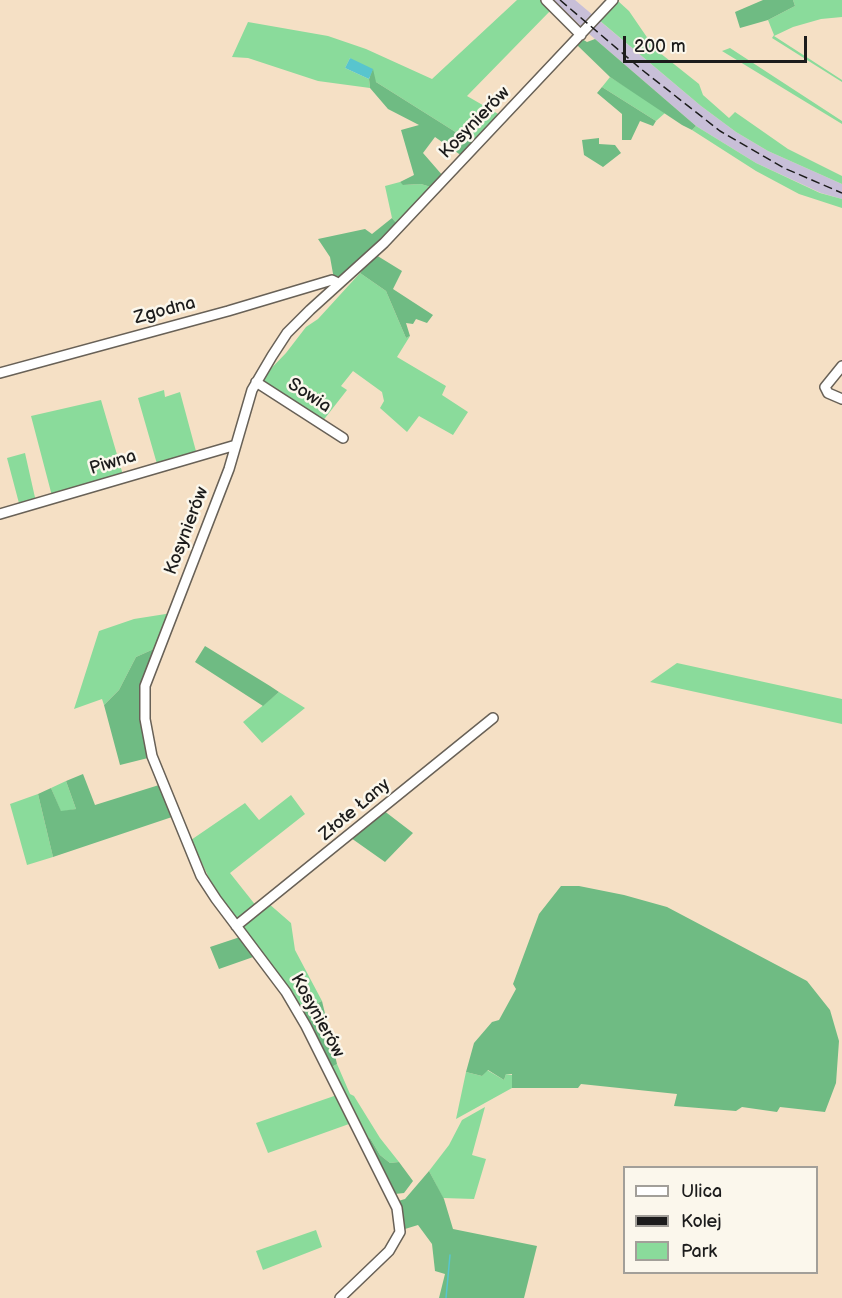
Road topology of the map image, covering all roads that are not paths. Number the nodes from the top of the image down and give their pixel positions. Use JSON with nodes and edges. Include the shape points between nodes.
{"nodes":[{"id":1,"x":546,"y":0,"type":"edge"},
{"id":2,"x":607,"y":2,"type":"edge"},
{"id":3,"x":581,"y":35,"type":"junction"},
{"id":4,"x":338,"y":283,"type":"junction"},
{"id":5,"x":842,"y":366,"type":"edge"},
{"id":6,"x":0,"y":374,"type":"edge"},
{"id":7,"x":256,"y":381,"type":"junction"},
{"id":8,"x":842,"y":399,"type":"edge"},
{"id":9,"x":343,"y":438,"type":"dead end"},
{"id":10,"x":236,"y":445,"type":"junction"},
{"id":11,"x":0,"y":514,"type":"edge"},
{"id":12,"x":494,"y":718,"type":"dead end"},
{"id":13,"x":236,"y":926,"type":"junction"},
{"id":14,"x":340,"y":1298,"type":"edge"}],
"edges":[{"from":1,"to":3,"type":"street"},
{"from":2,"to":3,"type":"street","name":"Kosynierów"},
{"from":3,"to":4,"type":"street","name":"Kosynierów","via":[[384,243]]},
{"from":4,"to":6,"type":"street","name":"Zgodna","via":[[332,280]]},
{"from":4,"to":7,"type":"street","name":"Kosynierów","via":[[287,333]]},
{"from":5,"to":8,"type":"street","via":[[825,387],[828,393]]},
{"from":7,"to":9,"type":"street","name":"Sowia"},
{"from":7,"to":10,"type":"street","name":"Kosynierów"},
{"from":10,"to":11,"type":"street","name":"Piwna"},
{"from":10,"to":13,"type":"street","name":"Kosynierów","via":[[145,686],[145,719],[152,756],[201,876]]},
{"from":12,"to":13,"type":"street","name":"Złote Łany"},
{"from":13,"to":14,"type":"street","name":"Kosynierów","via":[[306,1026],[397,1208],[400,1232],[389,1251]]}]}
